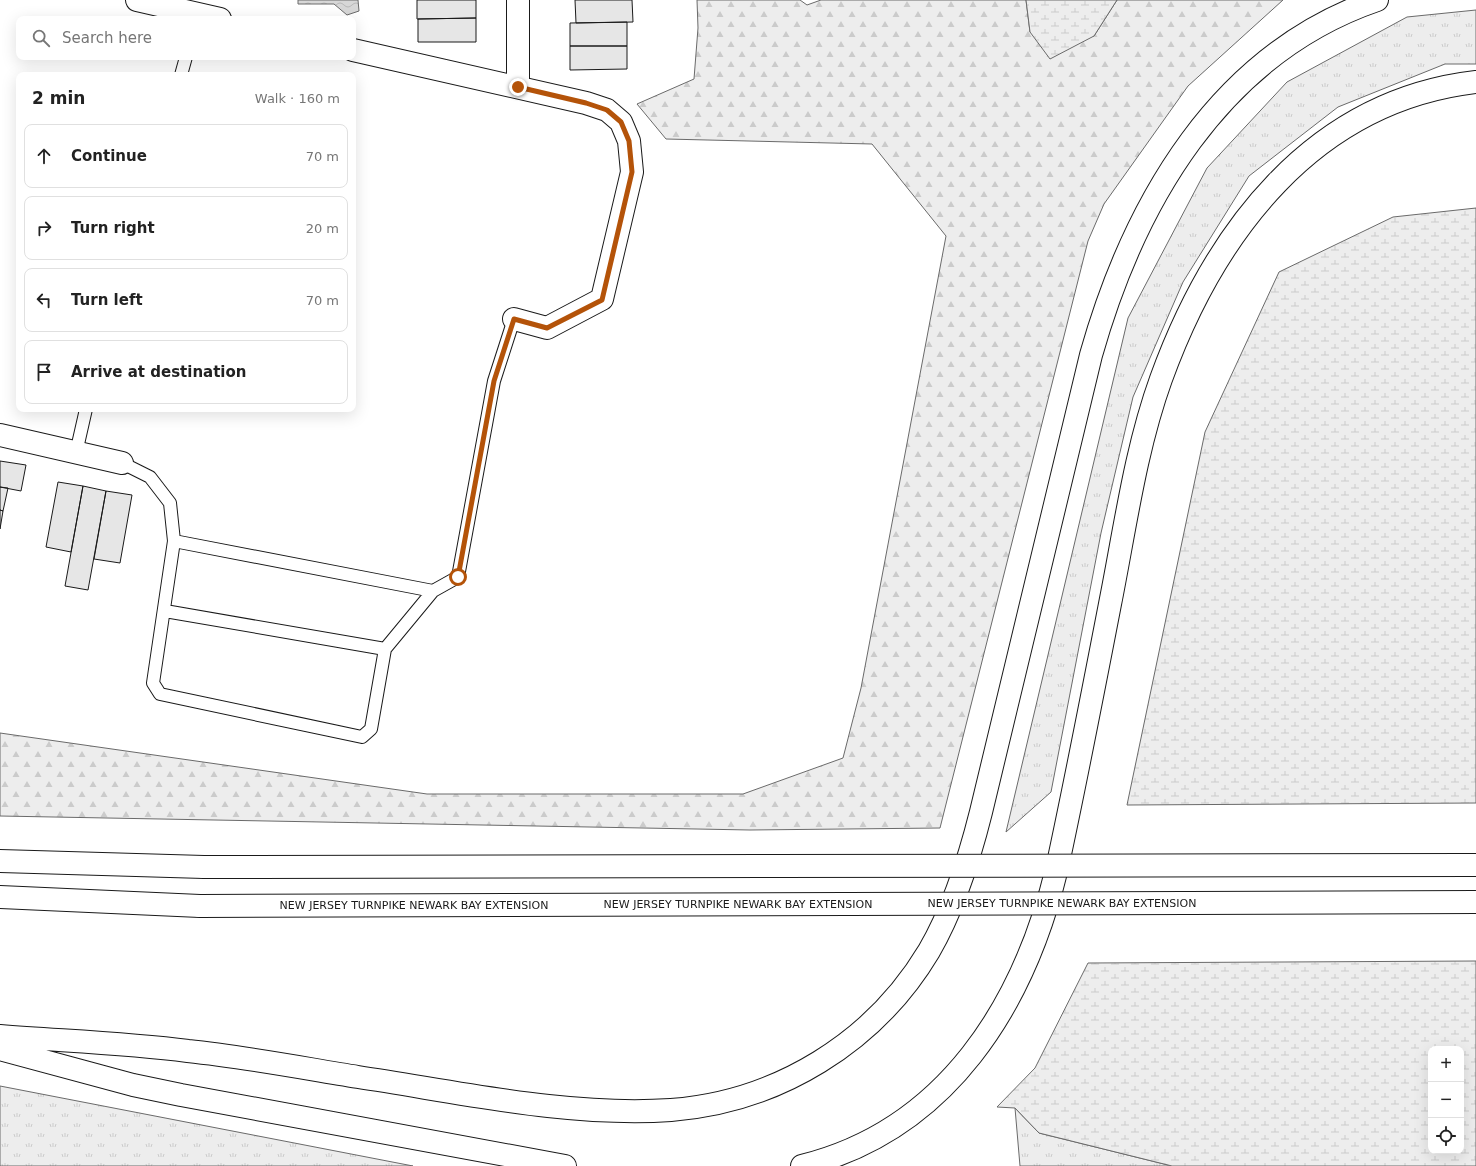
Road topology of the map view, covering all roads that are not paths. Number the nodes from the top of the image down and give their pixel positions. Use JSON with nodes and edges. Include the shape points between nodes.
{"nodes":[{"id":1,"x":137,"y":0,"type":"edge"},
{"id":2,"x":518,"y":0,"type":"edge"},
{"id":3,"x":1377,"y":0,"type":"edge"},
{"id":4,"x":199,"y":11,"type":"edge"},
{"id":5,"x":212,"y":16,"type":"edge"},
{"id":6,"x":356,"y":51,"type":"edge"},
{"id":7,"x":185,"y":60,"type":"edge"},
{"id":8,"x":182,"y":72,"type":"edge"},
{"id":9,"x":1476,"y":82,"type":"edge"},
{"id":10,"x":518,"y":87,"type":"junction"},
{"id":11,"x":514,"y":319,"type":"joint"},
{"id":12,"x":85,"y":412,"type":"edge"},
{"id":13,"x":0,"y":435,"type":"edge"},
{"id":14,"x":76,"y":453,"type":"junction"},
{"id":15,"x":122,"y":463,"type":"joint"},
{"id":16,"x":174,"y":540,"type":"junction"},
{"id":17,"x":433,"y":591,"type":"junction"},
{"id":18,"x":164,"y":611,"type":"junction"},
{"id":19,"x":385,"y":649,"type":"junction"},
{"id":20,"x":0,"y":861,"type":"edge"},
{"id":21,"x":1476,"y":864,"type":"edge"},
{"id":22,"x":0,"y":897,"type":"edge"},
{"id":23,"x":1476,"y":902,"type":"edge"},
{"id":24,"x":0,"y":1036,"type":"edge"},
{"id":25,"x":0,"y":1050,"type":"edge"},
{"id":26,"x":566,"y":1166,"type":"edge"},
{"id":27,"x":802,"y":1166,"type":"edge"}],
"edges":[{"from":1,"to":4,"type":"main road"},
{"from":2,"to":10,"type":"main road"},
{"from":3,"to":24,"type":"main road","via":[[1342,14],[1300,36],[1242,82],[1194,134],[1144,218],[1113,286],[1089,361],[981,812],[960,884],[940,930],[916,970],[884,1009],[847,1043],[805,1071],[778,1084],[736,1098],[692,1108],[619,1111],[544,1105],[191,1051]]},
{"from":4,"to":5,"type":"main road"},
{"from":6,"to":10,"type":"main road"},
{"from":7,"to":8,"type":"lane"},
{"from":9,"to":27,"type":"main road","via":[[1443,87],[1395,102],[1371,112],[1329,137],[1272,186],[1255,206],[1214,267],[1180,332],[1147,426],[1058,868],[1042,923],[1022,974],[985,1039],[955,1077],[938,1093],[900,1122],[864,1143]]},
{"from":10,"to":11,"type":"main road","via":[[607,110],[621,122],[629,141],[632,172],[602,300],[547,328]]},
{"from":11,"to":17,"type":"lane","via":[[494,381],[458,577]]},
{"from":12,"to":14,"type":"lane"},
{"from":13,"to":14,"type":"main road"},
{"from":14,"to":15,"type":"main road"},
{"from":15,"to":16,"type":"lane","via":[[150,477],[170,503]]},
{"from":16,"to":17,"type":"lane"},
{"from":16,"to":18,"type":"lane"},
{"from":17,"to":19,"type":"lane"},
{"from":18,"to":19,"type":"lane"},
{"from":18,"to":19,"type":"lane","via":[[153,683],[160,694],[362,737],[371,729]]},
{"from":20,"to":21,"type":"main road","bridge":true,"via":[[204,867]]},
{"from":22,"to":23,"type":"main road","name":"NEW JERSEY TURNPIKE NEWARK BAY EXTENSION","bridge":true,"via":[[200,906]]},
{"from":25,"to":26,"type":"main road","via":[[174,1094]]}]}
